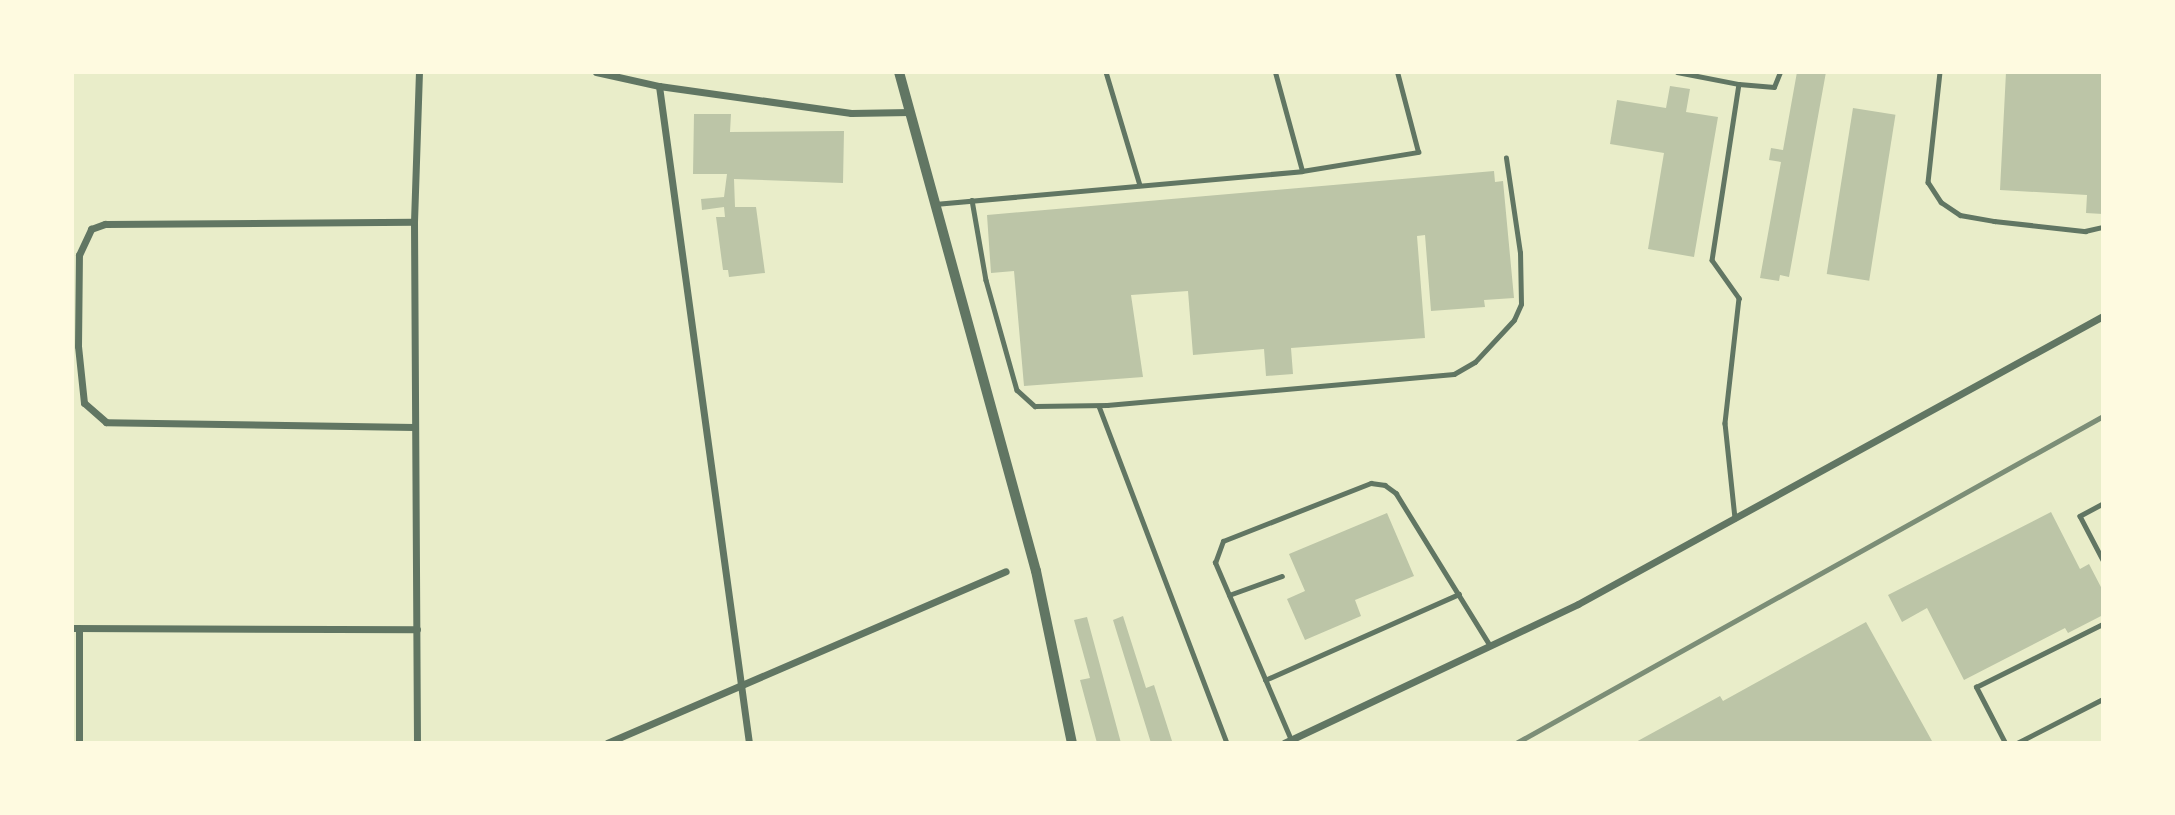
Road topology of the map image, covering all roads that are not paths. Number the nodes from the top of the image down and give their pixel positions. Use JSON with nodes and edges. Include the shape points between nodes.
{"nodes":[{"id":1,"x":419,"y":72,"type":"edge"},
{"id":2,"x":596,"y":72,"type":"edge"},
{"id":3,"x":899,"y":72,"type":"edge"},
{"id":4,"x":1106,"y":72,"type":"edge"},
{"id":5,"x":1275,"y":72,"type":"edge"},
{"id":6,"x":1396,"y":72,"type":"edge"},
{"id":7,"x":1677,"y":72,"type":"edge"},
{"id":8,"x":1780,"y":72,"type":"edge"},
{"id":9,"x":1940,"y":72,"type":"edge"},
{"id":10,"x":1739,"y":84,"type":"junction"},
{"id":11,"x":659,"y":86,"type":"junction"},
{"id":12,"x":910,"y":112,"type":"junction"},
{"id":13,"x":1506,"y":158,"type":"dead end"},
{"id":14,"x":1302,"y":171,"type":"junction"},
{"id":15,"x":1140,"y":185,"type":"junction"},
{"id":16,"x":972,"y":200,"type":"junction"},
{"id":17,"x":934,"y":204,"type":"junction"},
{"id":18,"x":414,"y":222,"type":"junction"},
{"id":19,"x":2103,"y":227,"type":"edge"},
{"id":20,"x":2103,"y":316,"type":"edge"},
{"id":21,"x":1099,"y":406,"type":"junction"},
{"id":22,"x":414,"y":427,"type":"junction"},
{"id":23,"x":2103,"y":504,"type":"edge"},
{"id":24,"x":1735,"y":518,"type":"junction"},
{"id":25,"x":2103,"y":560,"type":"edge"},
{"id":26,"x":1006,"y":571,"type":"dead end"},
{"id":27,"x":1282,"y":576,"type":"dead end"},
{"id":28,"x":1459,"y":594,"type":"junction"},
{"id":29,"x":1229,"y":595,"type":"junction"},
{"id":30,"x":2103,"y":624,"type":"edge"},
{"id":31,"x":75,"y":629,"type":"edge"},
{"id":32,"x":417,"y":629,"type":"junction"},
{"id":33,"x":1490,"y":645,"type":"junction"},
{"id":34,"x":1265,"y":680,"type":"junction"},
{"id":35,"x":740,"y":687,"type":"junction"},
{"id":36,"x":2103,"y":699,"type":"edge"},
{"id":37,"x":1287,"y":742,"type":"edge"},
{"id":38,"x":79,"y":743,"type":"edge"},
{"id":39,"x":417,"y":743,"type":"edge"},
{"id":40,"x":607,"y":743,"type":"edge"},
{"id":41,"x":749,"y":743,"type":"edge"},
{"id":42,"x":1072,"y":743,"type":"edge"},
{"id":43,"x":1227,"y":743,"type":"edge"},
{"id":44,"x":2005,"y":743,"type":"edge"},
{"id":45,"x":2017,"y":743,"type":"edge"}],
"edges":[{"from":1,"to":18,"type":"street"},
{"from":2,"to":11,"type":"street"},
{"from":3,"to":12,"type":"street"},
{"from":4,"to":15,"type":"lane"},
{"from":5,"to":14,"type":"lane"},
{"from":6,"to":14,"type":"lane","via":[[1419,152]]},
{"from":7,"to":10,"type":"lane"},
{"from":8,"to":10,"type":"lane","via":[[1774,88]]},
{"from":9,"to":19,"type":"lane","via":[[1928,182],[1941,202],[1959,215],[1994,221],[2085,231]]},
{"from":10,"to":24,"type":"lane","via":[[1712,260],[1740,298],[1725,423]]},
{"from":11,"to":12,"type":"street","via":[[851,113]]},
{"from":11,"to":35,"type":"street"},
{"from":12,"to":17,"type":"street"},
{"from":13,"to":21,"type":"lane","via":[[1521,253],[1521,304],[1514,320],[1475,362],[1454,374]]},
{"from":14,"to":15,"type":"lane"},
{"from":15,"to":16,"type":"lane"},
{"from":16,"to":17,"type":"lane"},
{"from":16,"to":21,"type":"lane","via":[[986,280],[1017,390],[1035,406]]},
{"from":17,"to":42,"type":"street","via":[[1035,572]]},
{"from":18,"to":22,"type":"street"},
{"from":18,"to":22,"type":"street","via":[[105,224],[91,229],[79,255],[78,346],[84,403],[106,422]]},
{"from":20,"to":24,"type":"street"},
{"from":21,"to":43,"type":"lane"},
{"from":22,"to":32,"type":"street"},
{"from":23,"to":25,"type":"lane","via":[[2080,516]]},
{"from":24,"to":33,"type":"street","via":[[1578,604]]},
{"from":26,"to":35,"type":"street"},
{"from":27,"to":29,"type":"lane"},
{"from":28,"to":29,"type":"lane","via":[[1396,493],[1385,485],[1371,484],[1223,541],[1215,563]]},
{"from":28,"to":33,"type":"lane"},
{"from":28,"to":34,"type":"lane"},
{"from":29,"to":34,"type":"lane"},
{"from":30,"to":44,"type":"lane","via":[[1976,687]]},
{"from":31,"to":32,"type":"street"},
{"from":31,"to":38,"type":"street"},
{"from":32,"to":39,"type":"street"},
{"from":33,"to":37,"type":"street"},
{"from":34,"to":37,"type":"lane"},
{"from":35,"to":40,"type":"street"},
{"from":35,"to":41,"type":"street"},
{"from":36,"to":45,"type":"lane"}]}
